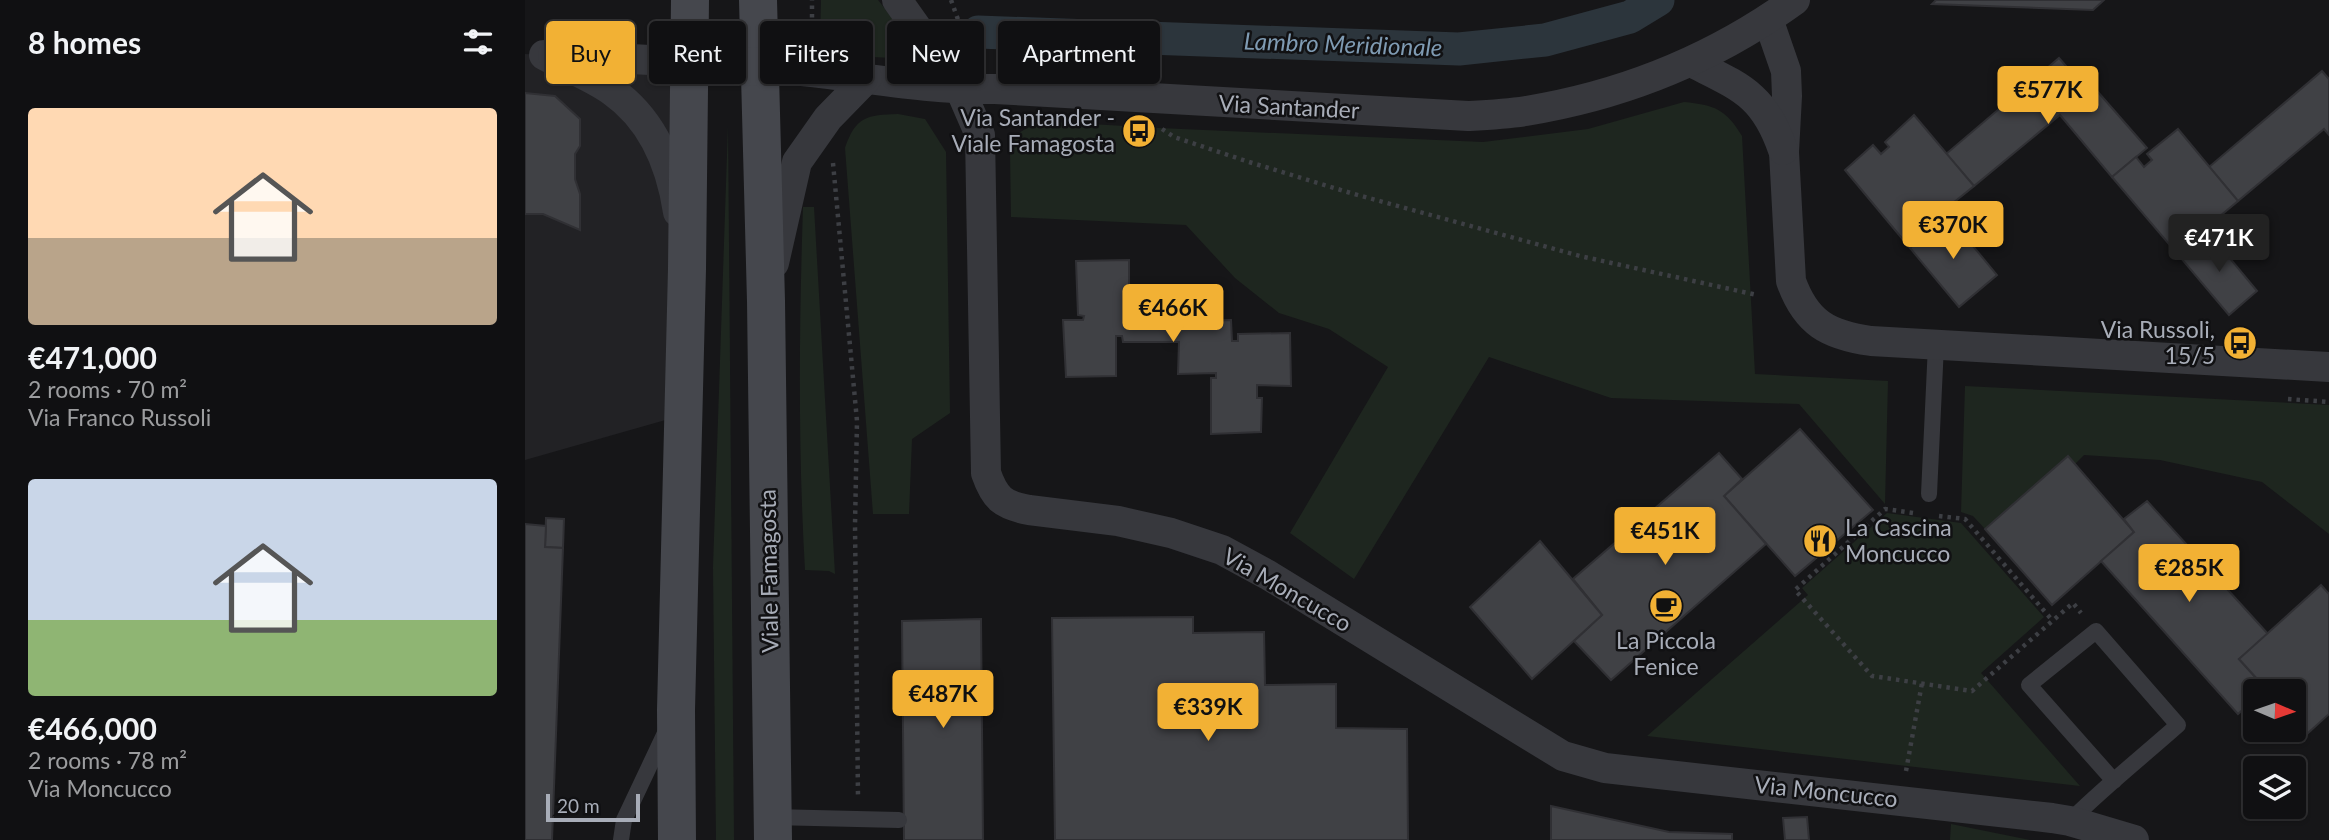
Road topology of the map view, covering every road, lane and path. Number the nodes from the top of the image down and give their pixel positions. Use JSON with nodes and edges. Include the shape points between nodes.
{"nodes":[{"id":1,"x":690,"y":0,"type":"edge"},
{"id":2,"x":758,"y":0,"type":"edge"},
{"id":3,"x":812,"y":0,"type":"edge"},
{"id":4,"x":897,"y":0,"type":"edge"},
{"id":5,"x":951,"y":0,"type":"edge"},
{"id":6,"x":1795,"y":0,"type":"edge"},
{"id":7,"x":1768,"y":19,"type":"junction"},
{"id":8,"x":690,"y":21,"type":"edge"},
{"id":9,"x":812,"y":21,"type":"edge"},
{"id":10,"x":959,"y":21,"type":"edge"},
{"id":11,"x":534,"y":55,"type":"edge"},
{"id":12,"x":649,"y":60,"type":"edge"},
{"id":13,"x":1691,"y":62,"type":"junction"},
{"id":14,"x":746,"y":66,"type":"edge"},
{"id":15,"x":759,"y":67,"type":"junction"},
{"id":16,"x":873,"y":79,"type":"edge"},
{"id":17,"x":689,"y":84,"type":"edge"},
{"id":18,"x":861,"y":84,"type":"edge"},
{"id":19,"x":960,"y":89,"type":"junction"},
{"id":20,"x":1159,"y":128,"type":"dead end"},
{"id":21,"x":1784,"y":152,"type":"junction"},
{"id":22,"x":833,"y":159,"type":"dead end"},
{"id":23,"x":687,"y":269,"type":"junction"},
{"id":24,"x":1757,"y":295,"type":"dead end"},
{"id":25,"x":766,"y":301,"type":"junction"},
{"id":26,"x":1936,"y":345,"type":"junction"},
{"id":27,"x":2329,"y":367,"type":"edge"},
{"id":28,"x":2288,"y":400,"type":"dead end"},
{"id":29,"x":2329,"y":402,"type":"edge"},
{"id":30,"x":1929,"y":494,"type":"dead end"},
{"id":31,"x":1925,"y":514,"type":"dead end"},
{"id":32,"x":1938,"y":516,"type":"dead end"},
{"id":33,"x":2052,"y":620,"type":"junction"},
{"id":34,"x":2096,"y":631,"type":"junction"},
{"id":35,"x":1922,"y":683,"type":"junction"},
{"id":36,"x":676,"y":710,"type":"junction"},
{"id":37,"x":1905,"y":774,"type":"dead end"},
{"id":38,"x":2114,"y":781,"type":"junction"},
{"id":39,"x":899,"y":820,"type":"dead end"},
{"id":40,"x":858,"y":821,"type":"junction"},
{"id":41,"x":2070,"y":821,"type":"junction"},
{"id":42,"x":773,"y":828,"type":"edge"},
{"id":43,"x":621,"y":840,"type":"edge"},
{"id":44,"x":677,"y":840,"type":"edge"},
{"id":45,"x":2134,"y":840,"type":"edge"}],
"edges":[{"from":1,"to":8,"type":"main road"},
{"from":2,"to":15,"type":"main road","name":"Viale Famagosta"},
{"from":3,"to":9,"type":"path"},
{"from":4,"to":19,"type":"street","name":"Via Moncucco"},
{"from":5,"to":10,"type":"path"},
{"from":6,"to":7,"type":"street","name":"Via Santander"},
{"from":7,"to":13,"type":"street","name":"Via Santander"},
{"from":7,"to":21,"type":"street","via":[[1786,71]]},
{"from":11,"to":12,"type":"street"},
{"from":11,"to":23,"type":"street","via":[[610,90],[638,113],[654,136],[675,188]]},
{"from":13,"to":19,"type":"street","name":"Via Santander","via":[[1565,104],[1468,116]]},
{"from":13,"to":21,"type":"street","via":[[1756,99],[1776,128]]},
{"from":14,"to":15,"type":"main road"},
{"from":15,"to":25,"type":"main road","name":"Viale Famagosta"},
{"from":16,"to":19,"type":"street","name":"Via Santander"},
{"from":17,"to":23,"type":"main road"},
{"from":18,"to":25,"type":"street","name":"Viale Famagosta","via":[[828,118],[797,162]]},
{"from":19,"to":41,"type":"street","name":"Via Moncucco","via":[[981,135],[986,473],[1000,500],[1029,510],[1141,525],[1222,551],[1563,756],[1605,768]]},
{"from":20,"to":24,"type":"path","via":[[1174,137],[1355,194],[1580,256]]},
{"from":21,"to":26,"type":"street","via":[[1789,268],[1797,299],[1806,312],[1825,329],[1854,339]]},
{"from":22,"to":40,"type":"path","via":[[857,421]]},
{"from":23,"to":36,"type":"main road"},
{"from":25,"to":42,"type":"main road","name":"Viale Famagosta"},
{"from":26,"to":27,"type":"street"},
{"from":26,"to":30,"type":"lane"},
{"from":28,"to":29,"type":"path"},
{"from":31,"to":35,"type":"path","via":[[1885,509],[1795,590],[1872,676]]},
{"from":32,"to":33,"type":"path","via":[[1965,519]]},
{"from":33,"to":34,"type":"path","via":[[2073,603]]},
{"from":33,"to":35,"type":"path","via":[[1972,691]]},
{"from":34,"to":38,"type":"lane","via":[[2178,725]]},
{"from":34,"to":38,"type":"lane","via":[[2029,685]]},
{"from":35,"to":37,"type":"path"},
{"from":36,"to":43,"type":"lane","via":[[624,820]]},
{"from":36,"to":44,"type":"main road"},
{"from":38,"to":41,"type":"lane"},
{"from":39,"to":40,"type":"lane"},
{"from":40,"to":42,"type":"lane"},
{"from":41,"to":45,"type":"street","name":"Via Moncucco"}]}
